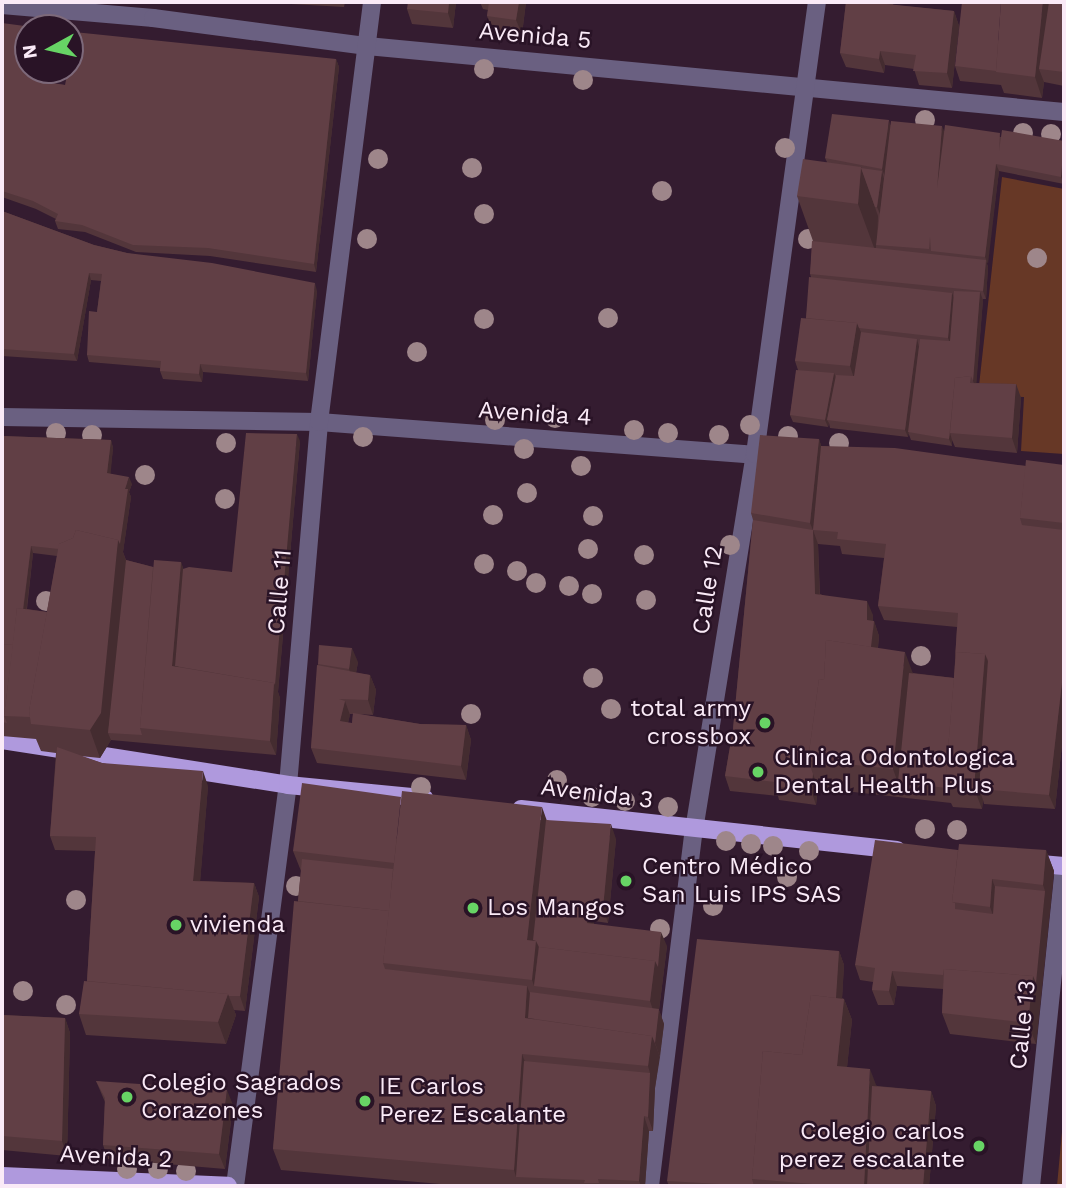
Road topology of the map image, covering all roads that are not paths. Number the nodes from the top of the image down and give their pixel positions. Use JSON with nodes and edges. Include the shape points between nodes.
{"nodes":[{"id":1,"x":372,"y":2,"type":"edge"},
{"id":2,"x":817,"y":2,"type":"edge"},
{"id":3,"x":2,"y":5,"type":"edge"},
{"id":4,"x":368,"y":46,"type":"junction"},
{"id":5,"x":806,"y":85,"type":"junction"},
{"id":6,"x":1064,"y":112,"type":"edge"},
{"id":7,"x":2,"y":416,"type":"edge"},
{"id":8,"x":319,"y":422,"type":"junction"},
{"id":9,"x":755,"y":454,"type":"junction"},
{"id":10,"x":780,"y":456,"type":"edge"},
{"id":11,"x":2,"y":740,"type":"edge"},
{"id":12,"x":288,"y":785,"type":"junction"},
{"id":13,"x":439,"y":799,"type":"edge"},
{"id":14,"x":505,"y":807,"type":"edge"},
{"id":15,"x":694,"y":830,"type":"junction"},
{"id":16,"x":914,"y":852,"type":"edge"},
{"id":17,"x":1009,"y":861,"type":"edge"},
{"id":18,"x":1064,"y":868,"type":"edge"},
{"id":19,"x":2,"y":1176,"type":"edge"},
{"id":20,"x":228,"y":1186,"type":"edge"},
{"id":21,"x":235,"y":1186,"type":"edge"},
{"id":22,"x":650,"y":1186,"type":"edge"},
{"id":23,"x":1031,"y":1186,"type":"edge"}],
"edges":[{"from":1,"to":4,"type":"street","name":"Calle 11"},
{"from":2,"to":5,"type":"street","name":"Calle 12"},
{"from":3,"to":4,"type":"street","name":"Avenida 5","via":[[153,18]]},
{"from":4,"to":5,"type":"street","name":"Avenida 5"},
{"from":4,"to":8,"type":"street","name":"Calle 11"},
{"from":5,"to":6,"type":"street","name":"Avenida 5"},
{"from":5,"to":9,"type":"street","name":"Calle 12"},
{"from":7,"to":8,"type":"street","name":"Avenida 4"},
{"from":8,"to":9,"type":"street","name":"Avenida 4"},
{"from":8,"to":12,"type":"street","name":"Calle 11"},
{"from":9,"to":10,"type":"street","name":"Avenida 4"},
{"from":9,"to":15,"type":"street","name":"Calle 12"},
{"from":11,"to":12,"type":"main road"},
{"from":12,"to":13,"type":"main road"},
{"from":12,"to":21,"type":"street","name":"Calle 11"},
{"from":14,"to":15,"type":"main road","name":"Avenida 3"},
{"from":15,"to":16,"type":"main road","name":"Avenida 3"},
{"from":15,"to":22,"type":"street","name":"Calle 12"},
{"from":17,"to":18,"type":"main road"},
{"from":18,"to":23,"type":"street","name":"Calle 13"},
{"from":19,"to":20,"type":"main road","name":"Avenida 2"}]}
